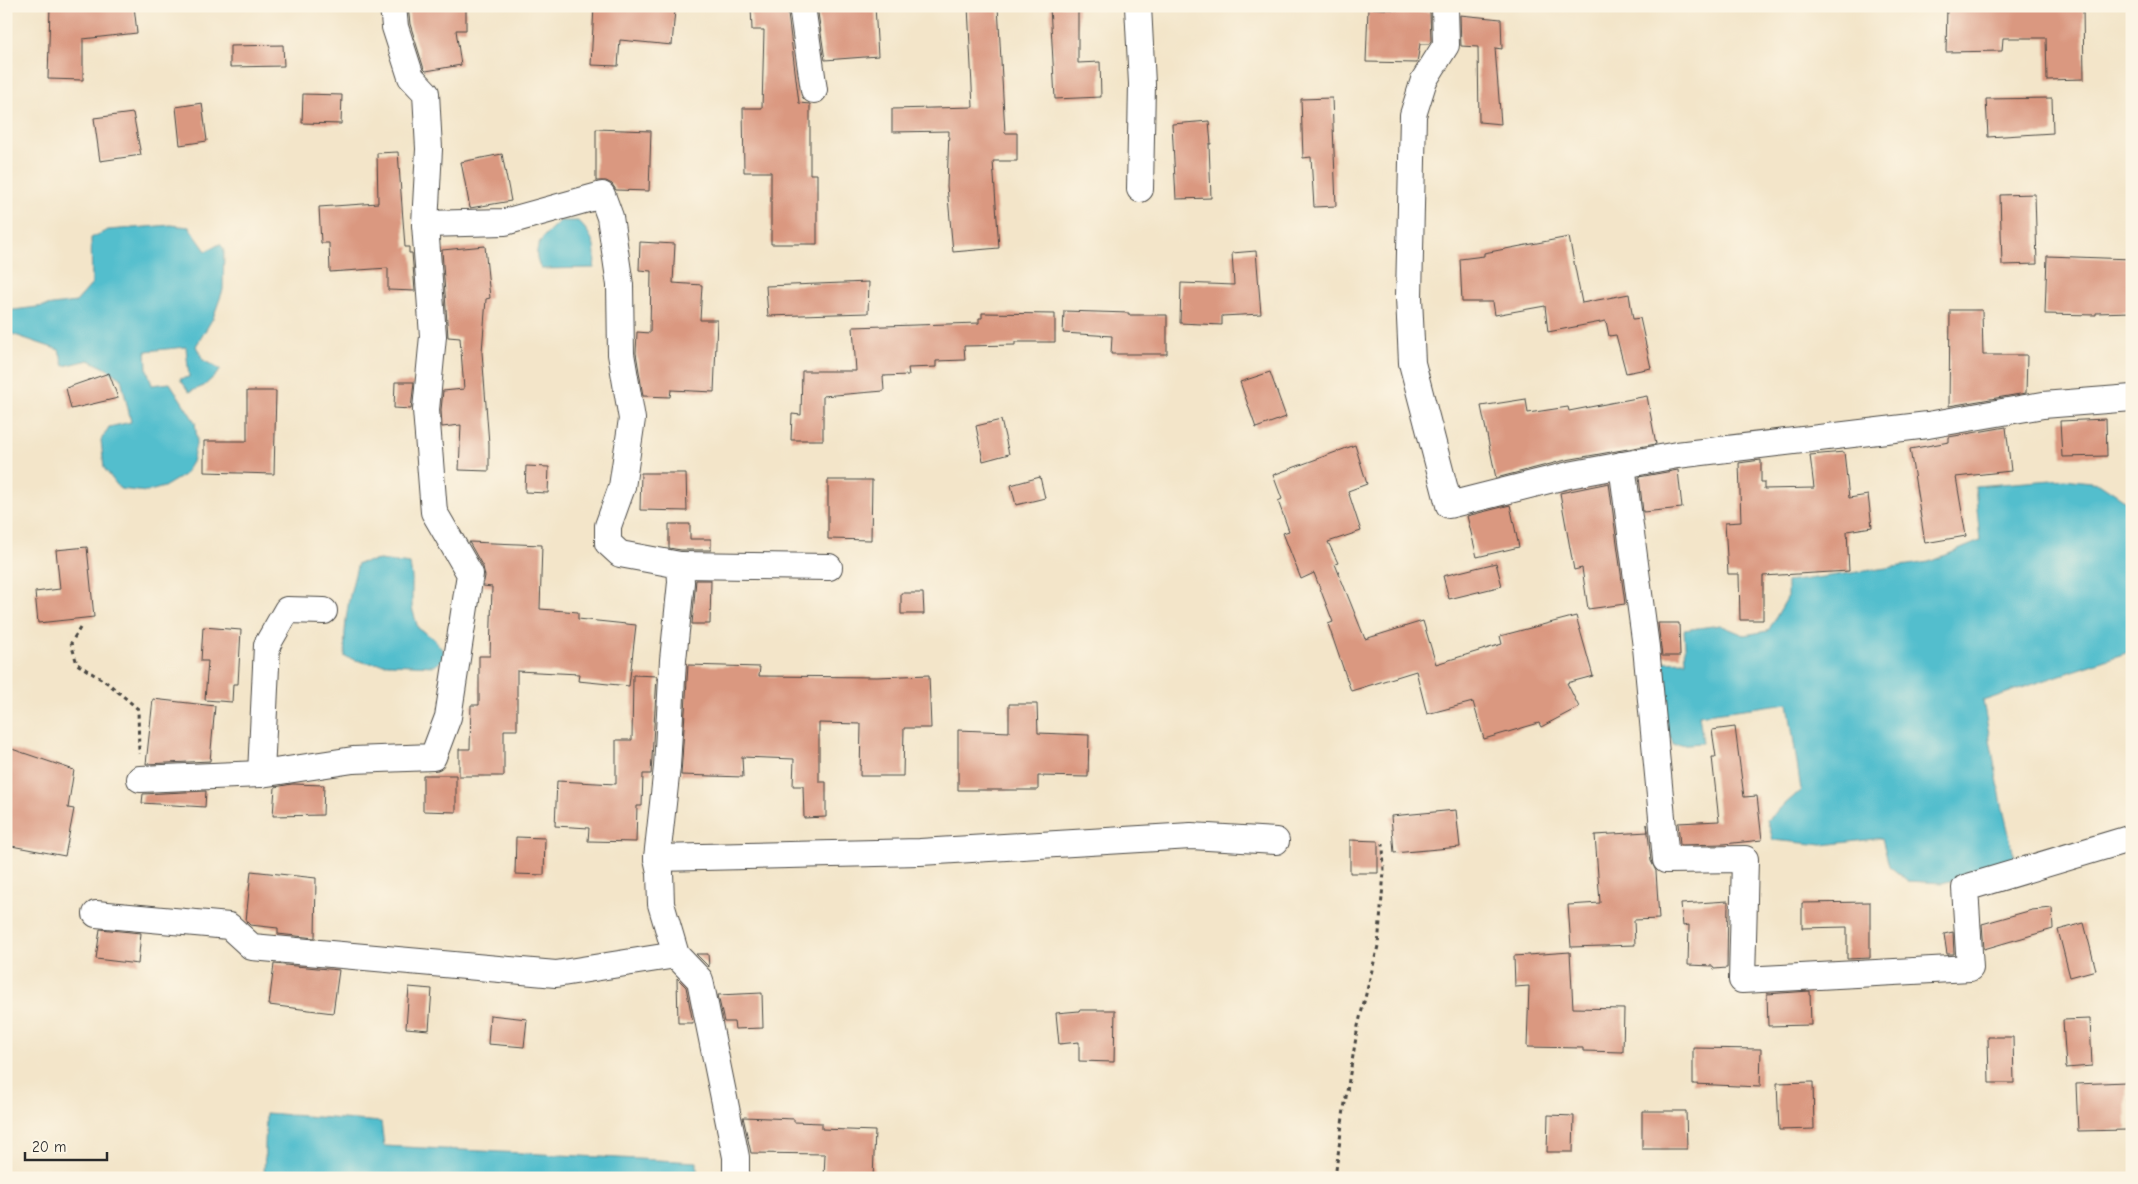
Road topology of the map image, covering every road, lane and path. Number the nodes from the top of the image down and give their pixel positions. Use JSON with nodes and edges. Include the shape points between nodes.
{"nodes":[{"id":1,"x":392,"y":6,"type":"edge"},
{"id":2,"x":802,"y":6,"type":"edge"},
{"id":3,"x":1138,"y":6,"type":"edge"},
{"id":4,"x":1445,"y":6,"type":"edge"},
{"id":5,"x":814,"y":90,"type":"dead end"},
{"id":6,"x":1140,"y":189,"type":"dead end"},
{"id":7,"x":425,"y":224,"type":"junction"},
{"id":8,"x":2132,"y":398,"type":"edge"},
{"id":9,"x":1622,"y":465,"type":"junction"},
{"id":10,"x":680,"y":565,"type":"junction"},
{"id":11,"x":830,"y":567,"type":"dead end"},
{"id":12,"x":324,"y":611,"type":"dead end"},
{"id":13,"x":80,"y":628,"type":"dead end"},
{"id":14,"x":261,"y":774,"type":"junction"},
{"id":15,"x":140,"y":779,"type":"joint"},
{"id":16,"x":2132,"y":838,"type":"edge"},
{"id":17,"x":1276,"y":841,"type":"dead end"},
{"id":18,"x":1383,"y":844,"type":"dead end"},
{"id":19,"x":657,"y":858,"type":"junction"},
{"id":20,"x":96,"y":914,"type":"dead end"},
{"id":21,"x":676,"y":955,"type":"junction"},
{"id":22,"x":736,"y":1178,"type":"edge"},
{"id":23,"x":1335,"y":1178,"type":"edge"}],
"edges":[{"from":1,"to":7,"type":"street","via":[[395,27],[411,77],[426,93],[429,149]]},
{"from":2,"to":5,"type":"street"},
{"from":3,"to":6,"type":"street","via":[[1142,84]]},
{"from":4,"to":9,"type":"street","via":[[1446,45],[1424,80],[1413,115],[1409,297],[1412,362],[1449,505]]},
{"from":7,"to":10,"type":"street","via":[[505,222],[602,195],[610,217],[620,285],[621,354],[632,419],[622,487],[608,526],[608,543],[620,554]]},
{"from":7,"to":14,"type":"street","via":[[433,336],[426,410],[434,512],[470,574],[448,717],[433,757],[353,760]]},
{"from":8,"to":9,"type":"street","via":[[2043,405],[1928,425],[1677,454]]},
{"from":9,"to":16,"type":"street","via":[[1646,647],[1666,860],[1745,859],[1742,980],[1970,968],[1965,888]]},
{"from":10,"to":11,"type":"street"},
{"from":10,"to":19,"type":"street","via":[[667,767]]},
{"from":12,"to":14,"type":"street","via":[[286,610],[268,645]]},
{"from":13,"to":15,"type":"path","via":[[71,642],[76,664],[109,684],[138,709]]},
{"from":14,"to":15,"type":"street"},
{"from":17,"to":19,"type":"street","via":[[1190,836],[920,852]]},
{"from":18,"to":23,"type":"path","via":[[1378,946],[1358,1026]]},
{"from":19,"to":21,"type":"street","via":[[661,904]]},
{"from":20,"to":21,"type":"street","via":[[229,926],[252,947],[556,974]]},
{"from":21,"to":22,"type":"street","via":[[700,980],[736,1157]]}]}
